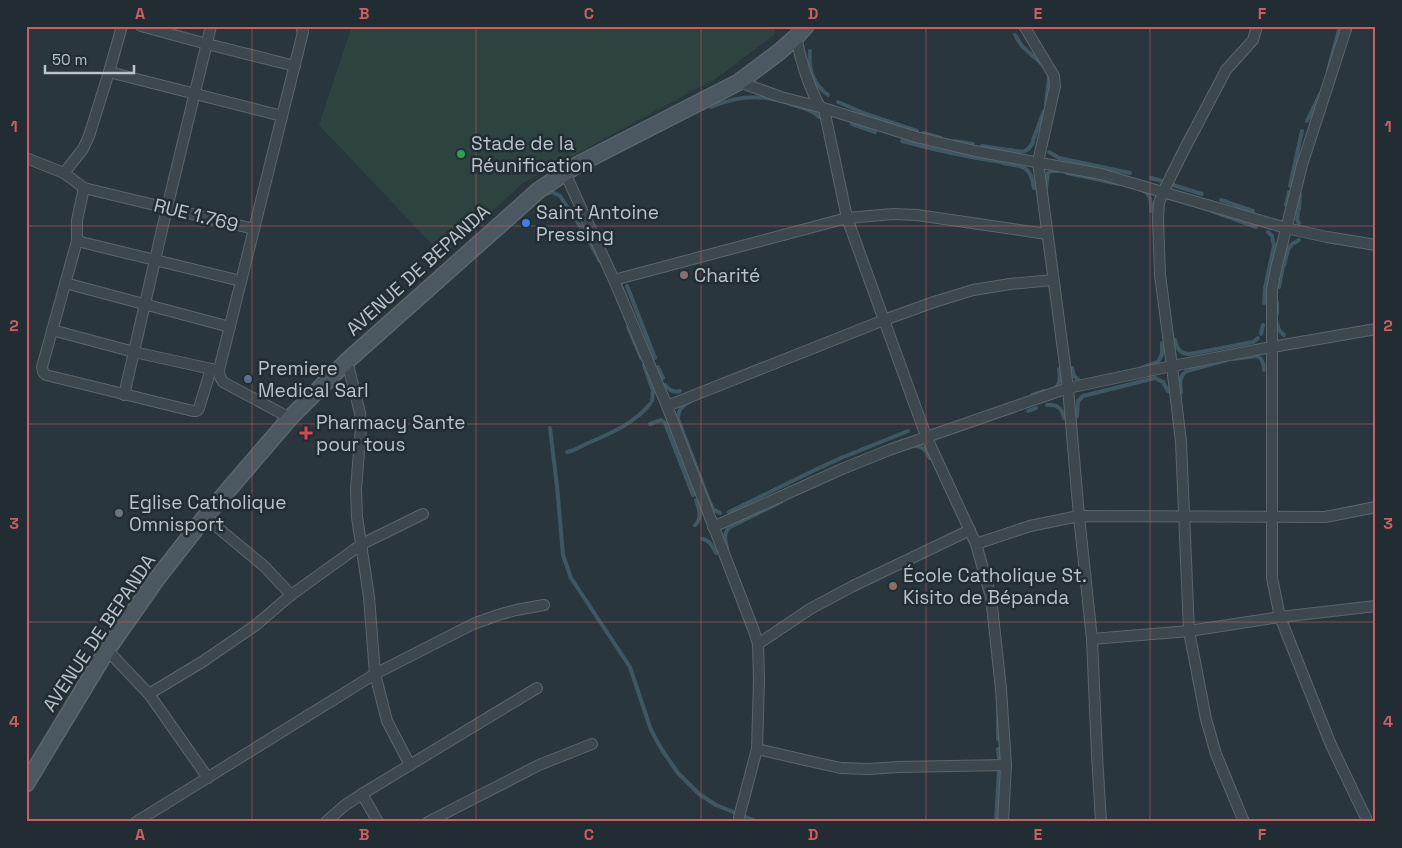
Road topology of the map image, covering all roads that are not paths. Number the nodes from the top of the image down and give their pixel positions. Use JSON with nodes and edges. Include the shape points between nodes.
{"nodes":[{"id":1,"x":122,"y":26,"type":"edge"},
{"id":2,"x":141,"y":26,"type":"edge"},
{"id":3,"x":211,"y":26,"type":"edge"},
{"id":4,"x":300,"y":26,"type":"edge"},
{"id":5,"x":1024,"y":26,"type":"edge"},
{"id":6,"x":1257,"y":26,"type":"edge"},
{"id":7,"x":1347,"y":26,"type":"edge"},
{"id":8,"x":801,"y":32,"type":"edge"},
{"id":9,"x":207,"y":44,"type":"junction"},
{"id":10,"x":295,"y":66,"type":"junction"},
{"id":11,"x":109,"y":72,"type":"junction"},
{"id":12,"x":739,"y":82,"type":"junction"},
{"id":13,"x":195,"y":94,"type":"junction"},
{"id":14,"x":822,"y":108,"type":"junction"},
{"id":15,"x":282,"y":116,"type":"junction"},
{"id":16,"x":26,"y":158,"type":"edge"},
{"id":17,"x":1038,"y":162,"type":"junction"},
{"id":18,"x":565,"y":172,"type":"junction"},
{"id":19,"x":64,"y":173,"type":"junction"},
{"id":20,"x":84,"y":188,"type":"junction"},
{"id":21,"x":1164,"y":192,"type":"junction"},
{"id":22,"x":167,"y":208,"type":"junction"},
{"id":23,"x":847,"y":218,"type":"junction"},
{"id":24,"x":1286,"y":228,"type":"junction"},
{"id":25,"x":254,"y":230,"type":"junction"},
{"id":26,"x":1047,"y":234,"type":"junction"},
{"id":27,"x":77,"y":240,"type":"junction"},
{"id":28,"x":1376,"y":245,"type":"edge"},
{"id":29,"x":155,"y":260,"type":"junction"},
{"id":30,"x":614,"y":280,"type":"junction"},
{"id":31,"x":1052,"y":280,"type":"junction"},
{"id":32,"x":241,"y":281,"type":"junction"},
{"id":33,"x":65,"y":283,"type":"junction"},
{"id":34,"x":145,"y":305,"type":"junction"},
{"id":35,"x":884,"y":320,"type":"junction"},
{"id":36,"x":230,"y":327,"type":"junction"},
{"id":37,"x":1376,"y":329,"type":"edge"},
{"id":38,"x":52,"y":330,"type":"junction"},
{"id":39,"x":1272,"y":347,"type":"junction"},
{"id":40,"x":134,"y":352,"type":"junction"},
{"id":41,"x":347,"y":361,"type":"junction"},
{"id":42,"x":1172,"y":366,"type":"junction"},
{"id":43,"x":215,"y":370,"type":"junction"},
{"id":44,"x":1068,"y":388,"type":"junction"},
{"id":45,"x":124,"y":395,"type":"junction"},
{"id":46,"x":667,"y":406,"type":"junction"},
{"id":47,"x":290,"y":418,"type":"junction"},
{"id":48,"x":926,"y":436,"type":"junction"},
{"id":49,"x":1376,"y":507,"type":"edge"},
{"id":50,"x":423,"y":514,"type":"dead end"},
{"id":51,"x":1079,"y":516,"type":"junction"},
{"id":52,"x":1184,"y":516,"type":"junction"},
{"id":53,"x":1272,"y":516,"type":"junction"},
{"id":54,"x":205,"y":517,"type":"junction"},
{"id":55,"x":713,"y":527,"type":"junction"},
{"id":56,"x":970,"y":530,"type":"junction"},
{"id":57,"x":362,"y":544,"type":"junction"},
{"id":58,"x":976,"y":544,"type":"junction"},
{"id":59,"x":291,"y":595,"type":"junction"},
{"id":60,"x":544,"y":605,"type":"dead end"},
{"id":61,"x":1376,"y":606,"type":"edge"},
{"id":62,"x":1280,"y":617,"type":"junction"},
{"id":63,"x":1189,"y":631,"type":"junction"},
{"id":64,"x":1092,"y":639,"type":"junction"},
{"id":65,"x":758,"y":644,"type":"junction"},
{"id":66,"x":107,"y":650,"type":"junction"},
{"id":67,"x":375,"y":674,"type":"junction"},
{"id":68,"x":536,"y":688,"type":"dead end"},
{"id":69,"x":149,"y":694,"type":"junction"},
{"id":70,"x":592,"y":744,"type":"dead end"},
{"id":71,"x":757,"y":749,"type":"junction"},
{"id":72,"x":410,"y":765,"type":"junction"},
{"id":73,"x":1006,"y":765,"type":"junction"},
{"id":74,"x":208,"y":778,"type":"junction"},
{"id":75,"x":28,"y":780,"type":"edge"},
{"id":76,"x":362,"y":794,"type":"junction"},
{"id":77,"x":1366,"y":818,"type":"dead end"},
{"id":78,"x":136,"y":822,"type":"edge"},
{"id":79,"x":326,"y":822,"type":"edge"},
{"id":80,"x":378,"y":822,"type":"edge"},
{"id":81,"x":428,"y":822,"type":"edge"},
{"id":82,"x":740,"y":822,"type":"edge"},
{"id":83,"x":1003,"y":822,"type":"edge"},
{"id":84,"x":1101,"y":822,"type":"edge"},
{"id":85,"x":1244,"y":822,"type":"edge"}],
"edges":[{"from":1,"to":11,"type":"street"},
{"from":2,"to":9,"type":"street"},
{"from":3,"to":9,"type":"street"},
{"from":4,"to":10,"type":"street","name":"RUE 1.769","via":[[303,32]]},
{"from":5,"to":17,"type":"street","via":[[1054,76],[1055,86]]},
{"from":6,"to":21,"type":"street","via":[[1253,40],[1226,70]]},
{"from":7,"to":24,"type":"street","via":[[1302,165]]},
{"from":8,"to":12,"type":"main road","name":"AVENUE DE BEPANDA"},
{"from":8,"to":14,"type":"street","via":[[801,61],[812,92]]},
{"from":9,"to":10,"type":"street"},
{"from":9,"to":13,"type":"street"},
{"from":10,"to":15,"type":"street","name":"RUE 1.769"},
{"from":11,"to":13,"type":"street"},
{"from":11,"to":19,"type":"street","via":[[89,136]]},
{"from":12,"to":14,"type":"street"},
{"from":12,"to":18,"type":"main road","name":"AVENUE DE BEPANDA"},
{"from":13,"to":15,"type":"street"},
{"from":13,"to":22,"type":"street"},
{"from":14,"to":17,"type":"street","via":[[916,137]]},
{"from":14,"to":23,"type":"street"},
{"from":15,"to":25,"type":"street","name":"RUE 1.769"},
{"from":16,"to":19,"type":"street","name":"RUE 1.769"},
{"from":17,"to":21,"type":"street","via":[[1101,174]]},
{"from":17,"to":26,"type":"street"},
{"from":18,"to":30,"type":"street"},
{"from":18,"to":41,"type":"main road","name":"AVENUE DE BEPANDA","via":[[539,190]]},
{"from":19,"to":20,"type":"street","name":"RUE 1.769"},
{"from":20,"to":22,"type":"street","name":"RUE 1.769"},
{"from":20,"to":27,"type":"street","via":[[77,220]]},
{"from":21,"to":24,"type":"street"},
{"from":21,"to":42,"type":"street","via":[[1158,218],[1160,275]]},
{"from":22,"to":25,"type":"street","name":"RUE 1.769"},
{"from":22,"to":29,"type":"street"},
{"from":23,"to":26,"type":"street","via":[[893,214]]},
{"from":23,"to":30,"type":"street"},
{"from":23,"to":35,"type":"street"},
{"from":24,"to":28,"type":"street"},
{"from":24,"to":39,"type":"street","via":[[1272,290]]},
{"from":25,"to":32,"type":"street"},
{"from":26,"to":31,"type":"street"},
{"from":27,"to":29,"type":"street"},
{"from":27,"to":33,"type":"street"},
{"from":29,"to":32,"type":"street"},
{"from":29,"to":34,"type":"street"},
{"from":30,"to":46,"type":"street"},
{"from":31,"to":35,"type":"street","via":[[973,290]]},
{"from":31,"to":44,"type":"street"},
{"from":32,"to":36,"type":"street"},
{"from":33,"to":34,"type":"street"},
{"from":33,"to":38,"type":"street"},
{"from":34,"to":36,"type":"street"},
{"from":34,"to":40,"type":"street"},
{"from":35,"to":46,"type":"street"},
{"from":35,"to":48,"type":"street"},
{"from":36,"to":43,"type":"street"},
{"from":37,"to":39,"type":"street"},
{"from":38,"to":40,"type":"street"},
{"from":38,"to":45,"type":"street","via":[[42,367],[46,375]]},
{"from":39,"to":42,"type":"street"},
{"from":39,"to":53,"type":"street"},
{"from":40,"to":43,"type":"street"},
{"from":40,"to":45,"type":"street"},
{"from":41,"to":47,"type":"main road","name":"AVENUE DE BEPANDA"},
{"from":41,"to":57,"type":"street","via":[[360,413],[356,503]]},
{"from":42,"to":44,"type":"street"},
{"from":42,"to":52,"type":"street","via":[[1181,442]]},
{"from":43,"to":45,"type":"street","via":[[197,411]]},
{"from":43,"to":47,"type":"street","via":[[223,382]]},
{"from":44,"to":48,"type":"street"},
{"from":44,"to":51,"type":"street"},
{"from":46,"to":55,"type":"street"},
{"from":47,"to":54,"type":"main road","name":"AVENUE DE BEPANDA"},
{"from":48,"to":55,"type":"street","via":[[842,469]]},
{"from":48,"to":56,"type":"street"},
{"from":49,"to":53,"type":"street","via":[[1325,516]]},
{"from":50,"to":57,"type":"street"},
{"from":51,"to":52,"type":"street"},
{"from":51,"to":58,"type":"street","via":[[1030,526]]},
{"from":51,"to":64,"type":"street"},
{"from":52,"to":53,"type":"street"},
{"from":52,"to":63,"type":"street"},
{"from":53,"to":62,"type":"street","via":[[1272,578]]},
{"from":54,"to":59,"type":"street","via":[[265,567]]},
{"from":54,"to":66,"type":"main road","name":"AVENUE DE BEPANDA"},
{"from":55,"to":65,"type":"street"},
{"from":56,"to":58,"type":"street"},
{"from":56,"to":65,"type":"street","via":[[810,609]]},
{"from":57,"to":59,"type":"street"},
{"from":57,"to":67,"type":"street"},
{"from":58,"to":73,"type":"street","via":[[991,597]]},
{"from":59,"to":69,"type":"street","via":[[256,625]]},
{"from":60,"to":67,"type":"street","via":[[498,614],[473,624]]},
{"from":61,"to":62,"type":"street"},
{"from":62,"to":63,"type":"street"},
{"from":62,"to":77,"type":"street","via":[[1331,745]]},
{"from":63,"to":64,"type":"street"},
{"from":63,"to":85,"type":"street","via":[[1206,720]]},
{"from":64,"to":84,"type":"street"},
{"from":65,"to":71,"type":"street"},
{"from":66,"to":69,"type":"street"},
{"from":66,"to":75,"type":"main road","name":"AVENUE DE BEPANDA"},
{"from":67,"to":72,"type":"street","via":[[387,721]]},
{"from":67,"to":74,"type":"street"},
{"from":68,"to":72,"type":"street"},
{"from":69,"to":74,"type":"street"},
{"from":70,"to":81,"type":"street","via":[[539,765]]},
{"from":71,"to":73,"type":"street","via":[[841,768],[868,770]]},
{"from":71,"to":82,"type":"street"},
{"from":72,"to":76,"type":"street"},
{"from":73,"to":83,"type":"street"},
{"from":74,"to":78,"type":"street"},
{"from":76,"to":79,"type":"street"},
{"from":76,"to":80,"type":"street"}]}
